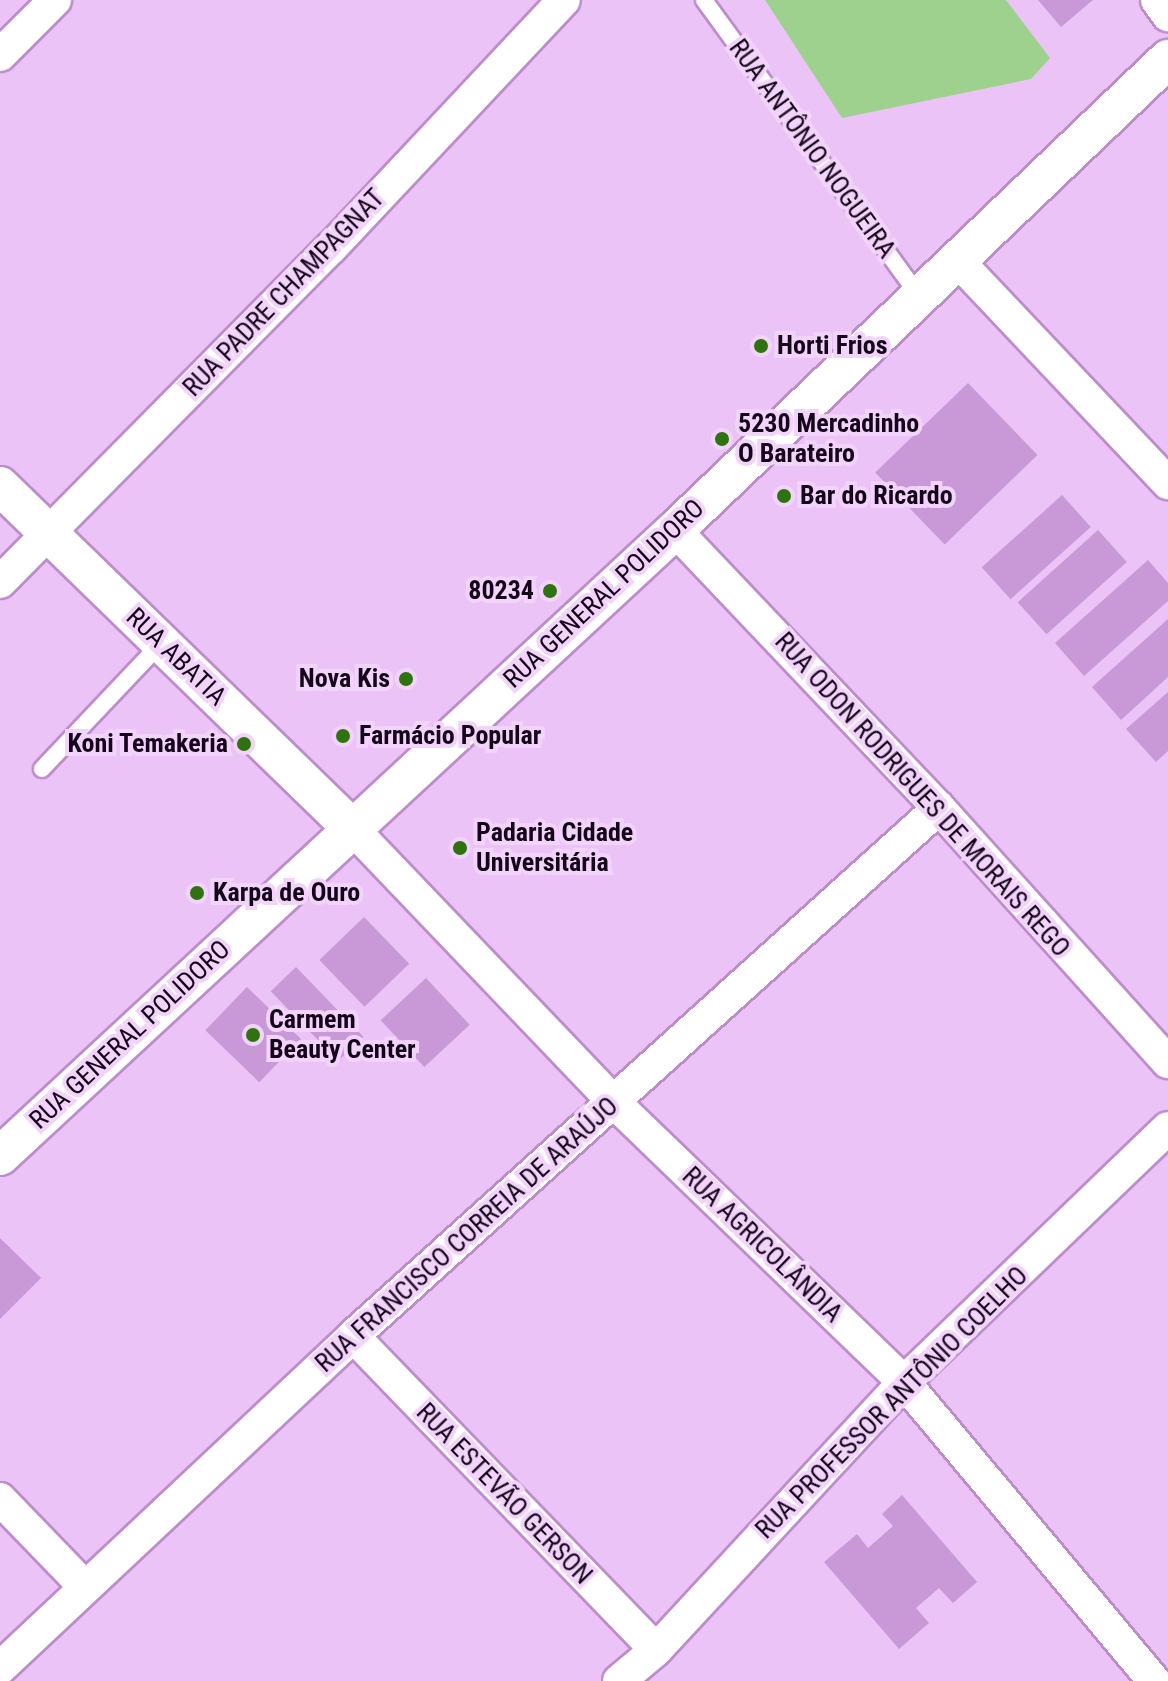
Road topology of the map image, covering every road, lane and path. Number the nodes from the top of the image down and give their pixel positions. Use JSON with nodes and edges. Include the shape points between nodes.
{"nodes":[{"id":1,"x":55,"y":0,"type":"edge"},
{"id":2,"x":564,"y":0,"type":"edge"},
{"id":3,"x":704,"y":0,"type":"edge"},
{"id":4,"x":1157,"y":0,"type":"edge"},
{"id":5,"x":1168,"y":15,"type":"edge"},
{"id":6,"x":0,"y":55,"type":"edge"},
{"id":7,"x":1168,"y":59,"type":"edge"},
{"id":8,"x":958,"y":261,"type":"junction"},
{"id":9,"x":920,"y":298,"type":"junction"},
{"id":10,"x":1168,"y":483,"type":"edge"},
{"id":11,"x":0,"y":486,"type":"edge"},
{"id":12,"x":675,"y":530,"type":"junction"},
{"id":13,"x":48,"y":533,"type":"junction"},
{"id":14,"x":0,"y":582,"type":"edge"},
{"id":15,"x":161,"y":643,"type":"junction"},
{"id":16,"x":42,"y":769,"type":"dead end"},
{"id":17,"x":939,"y":808,"type":"junction"},
{"id":18,"x":351,"y":827,"type":"junction"},
{"id":19,"x":1168,"y":1062,"type":"edge"},
{"id":20,"x":615,"y":1103,"type":"junction"},
{"id":21,"x":1168,"y":1128,"type":"edge"},
{"id":22,"x":0,"y":1156,"type":"edge"},
{"id":23,"x":353,"y":1336,"type":"junction"},
{"id":24,"x":904,"y":1382,"type":"junction"},
{"id":25,"x":0,"y":1499,"type":"edge"},
{"id":26,"x":85,"y":1587,"type":"junction"},
{"id":27,"x":656,"y":1650,"type":"junction"},
{"id":28,"x":0,"y":1668,"type":"edge"},
{"id":29,"x":619,"y":1681,"type":"edge"},
{"id":30,"x":1154,"y":1681,"type":"edge"}],
"edges":[{"from":1,"to":6,"type":"street"},
{"from":2,"to":13,"type":"street","name":"RUA PADRE CHAMPAGNAT","via":[[331,248]]},
{"from":3,"to":9,"type":"lane","name":"RUA ANTÔNIO NOGUEIRA"},
{"from":4,"to":5,"type":"street"},
{"from":7,"to":8,"type":"street","name":"RUA GENERAL POLIDORO"},
{"from":8,"to":9,"type":"street","name":"RUA GENERAL POLIDORO"},
{"from":8,"to":10,"type":"street"},
{"from":9,"to":12,"type":"street","name":"RUA GENERAL POLIDORO"},
{"from":11,"to":13,"type":"street","name":"RUA ABATIA"},
{"from":12,"to":17,"type":"street","name":"RUA ODON RODRIGUES DE MORAIS REGO"},
{"from":12,"to":18,"type":"street","name":"RUA GENERAL POLIDORO"},
{"from":13,"to":14,"type":"street","name":"RUA PADRE CHAMPAGNAT"},
{"from":13,"to":15,"type":"street","name":"RUA ABATIA"},
{"from":15,"to":16,"type":"lane"},
{"from":15,"to":18,"type":"street","name":"RUA ABATIA"},
{"from":17,"to":19,"type":"street","name":"RUA ODON RODRIGUES DE MORAIS REGO"},
{"from":17,"to":20,"type":"street","name":"RUA FRANCISCO CORREIA DE ARAÚJO"},
{"from":18,"to":20,"type":"street","name":"RUA AGRICOLÂNDIA"},
{"from":18,"to":22,"type":"street","name":"RUA GENERAL POLIDORO"},
{"from":20,"to":23,"type":"street","name":"RUA FRANCISCO CORREIA DE ARAÚJO"},
{"from":20,"to":24,"type":"street","name":"RUA AGRICOLÂNDIA"},
{"from":21,"to":24,"type":"street","name":"RUA PROFESSOR ANTÔNIO COELHO"},
{"from":23,"to":26,"type":"street","name":"RUA FRANCISCO CORREIA DE ARAÚJO"},
{"from":23,"to":27,"type":"street","name":"RUA ESTEVÃO GERSON"},
{"from":24,"to":27,"type":"street","name":"RUA PROFESSOR ANTÔNIO COELHO"},
{"from":24,"to":30,"type":"street","name":"RUA AGRICOLÂNDIA"},
{"from":25,"to":26,"type":"street"},
{"from":26,"to":28,"type":"street","name":"RUA FRANCISCO CORREIA DE ARAÚJO"},
{"from":27,"to":29,"type":"street","name":"RUA PROFESSOR ANTÔNIO COELHO"}]}
